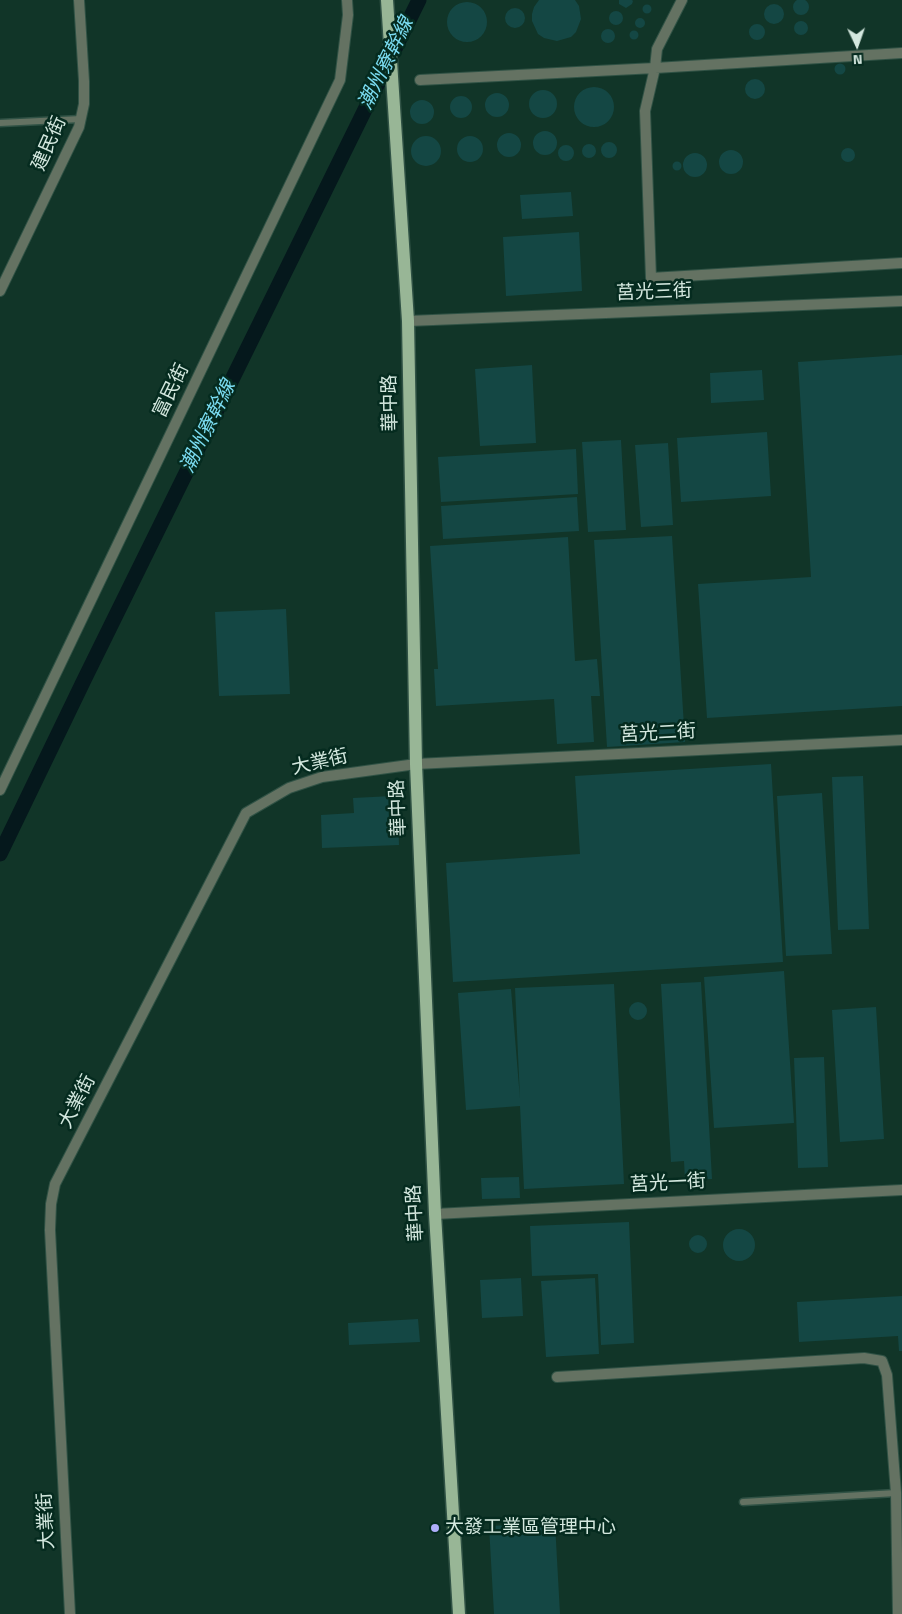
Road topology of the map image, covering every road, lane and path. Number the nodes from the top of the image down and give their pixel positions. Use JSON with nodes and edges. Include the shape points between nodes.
{"nodes":[{"id":1,"x":79,"y":0,"type":"edge"},
{"id":2,"x":348,"y":0,"type":"edge"},
{"id":3,"x":387,"y":0,"type":"edge"},
{"id":4,"x":682,"y":0,"type":"edge"},
{"id":5,"x":902,"y":53,"type":"edge"},
{"id":6,"x":655,"y":68,"type":"junction"},
{"id":7,"x":420,"y":80,"type":"dead end"},
{"id":8,"x":81,"y":119,"type":"junction"},
{"id":9,"x":0,"y":122,"type":"edge"},
{"id":10,"x":902,"y":263,"type":"edge"},
{"id":11,"x":0,"y":291,"type":"edge"},
{"id":12,"x":902,"y":301,"type":"edge"},
{"id":13,"x":408,"y":320,"type":"junction"},
{"id":14,"x":902,"y":740,"type":"edge"},
{"id":15,"x":416,"y":764,"type":"junction"},
{"id":16,"x":0,"y":790,"type":"edge"},
{"id":17,"x":902,"y":1190,"type":"edge"},
{"id":18,"x":435,"y":1214,"type":"junction"},
{"id":19,"x":556,"y":1377,"type":"dead end"},
{"id":20,"x":896,"y":1493,"type":"junction"},
{"id":21,"x":743,"y":1502,"type":"dead end"},
{"id":22,"x":70,"y":1614,"type":"edge"},
{"id":23,"x":459,"y":1614,"type":"edge"},
{"id":24,"x":898,"y":1614,"type":"edge"}],
"edges":[{"from":1,"to":8,"type":"street","name":"建民街","via":[[84,80]]},
{"from":2,"to":16,"type":"street","name":"富民街","via":[[340,80]]},
{"from":3,"to":13,"type":"main road","name":"華中路"},
{"from":4,"to":6,"type":"street","via":[[657,49]]},
{"from":5,"to":6,"type":"street"},
{"from":6,"to":7,"type":"street"},
{"from":6,"to":10,"type":"street","via":[[644,111],[651,278]]},
{"from":8,"to":9,"type":"lane"},
{"from":8,"to":11,"type":"street","name":"建民街"},
{"from":12,"to":13,"type":"street","name":"莒光三街"},
{"from":13,"to":15,"type":"main road","name":"華中路"},
{"from":14,"to":15,"type":"street","name":"莒光二街"},
{"from":15,"to":18,"type":"main road","name":"華中路"},
{"from":15,"to":22,"type":"street","name":"大業街","via":[[322,777],[288,788],[246,813],[55,1184],[50,1230]]},
{"from":17,"to":18,"type":"street","name":"莒光一街"},
{"from":18,"to":23,"type":"main road","name":"華中路"},
{"from":19,"to":20,"type":"street","via":[[864,1358],[882,1361],[887,1375]]},
{"from":20,"to":21,"type":"lane"},
{"from":20,"to":24,"type":"street"}]}
